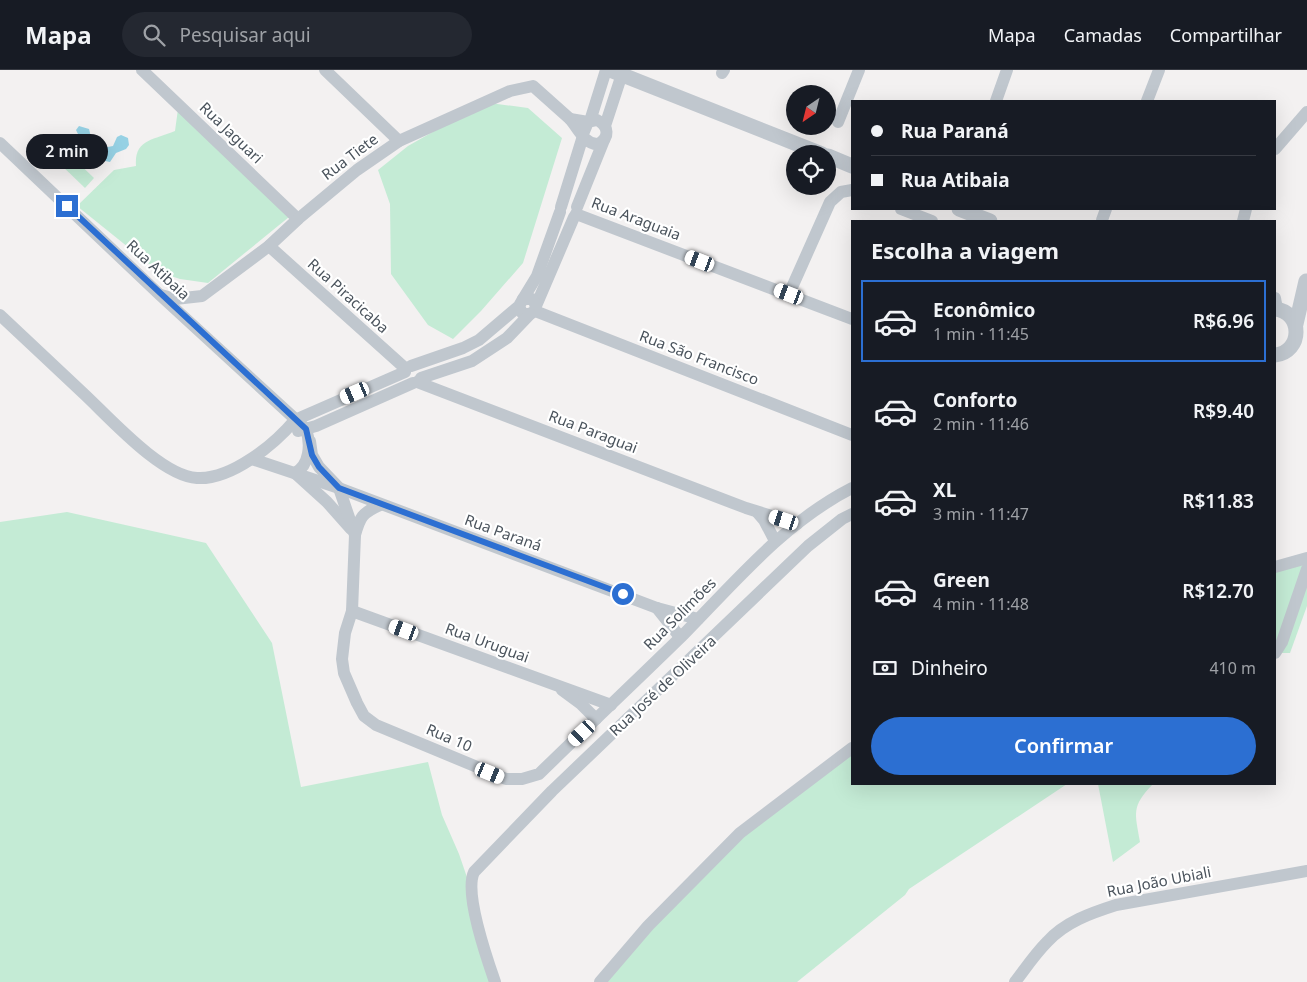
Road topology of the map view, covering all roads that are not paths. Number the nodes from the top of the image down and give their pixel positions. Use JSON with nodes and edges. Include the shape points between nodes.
{"nodes":[{"id":1,"x":142,"y":70,"type":"edge"},
{"id":2,"x":325,"y":70,"type":"edge"},
{"id":3,"x":606,"y":70,"type":"edge"},
{"id":4,"x":859,"y":70,"type":"edge"},
{"id":5,"x":1007,"y":70,"type":"edge"},
{"id":6,"x":1159,"y":70,"type":"edge"},
{"id":7,"x":616,"y":72,"type":"edge"},
{"id":8,"x":996,"y":100,"type":"edge"},
{"id":9,"x":1147,"y":100,"type":"edge"},
{"id":10,"x":1307,"y":112,"type":"edge"},
{"id":11,"x":838,"y":122,"type":"dead end"},
{"id":12,"x":605,"y":126,"type":"junction"},
{"id":13,"x":586,"y":128,"type":"junction"},
{"id":14,"x":604,"y":140,"type":"junction"},
{"id":15,"x":399,"y":141,"type":"junction"},
{"id":16,"x":0,"y":143,"type":"edge"},
{"id":17,"x":799,"y":145,"type":"edge"},
{"id":18,"x":1276,"y":148,"type":"edge"},
{"id":19,"x":836,"y":159,"type":"edge"},
{"id":20,"x":851,"y":166,"type":"edge"},
{"id":21,"x":851,"y":190,"type":"edge"},
{"id":22,"x":560,"y":210,"type":"junction"},
{"id":23,"x":903,"y":210,"type":"edge"},
{"id":24,"x":962,"y":210,"type":"edge"},
{"id":25,"x":576,"y":213,"type":"junction"},
{"id":26,"x":298,"y":219,"type":"junction"},
{"id":27,"x":929,"y":220,"type":"edge"},
{"id":28,"x":987,"y":220,"type":"edge"},
{"id":29,"x":269,"y":246,"type":"junction"},
{"id":30,"x":1306,"y":280,"type":"edge"},
{"id":31,"x":789,"y":294,"type":"junction"},
{"id":32,"x":160,"y":295,"type":"junction"},
{"id":33,"x":521,"y":302,"type":"junction"},
{"id":34,"x":1277,"y":306,"type":"edge"},
{"id":35,"x":534,"y":310,"type":"junction"},
{"id":36,"x":0,"y":314,"type":"edge"},
{"id":37,"x":851,"y":319,"type":"edge"},
{"id":38,"x":1302,"y":331,"type":"edge"},
{"id":39,"x":1276,"y":355,"type":"edge"},
{"id":40,"x":408,"y":369,"type":"junction"},
{"id":41,"x":417,"y":381,"type":"junction"},
{"id":42,"x":295,"y":420,"type":"junction"},
{"id":43,"x":284,"y":434,"type":"junction"},
{"id":44,"x":308,"y":435,"type":"junction"},
{"id":45,"x":851,"y":435,"type":"edge"},
{"id":46,"x":252,"y":459,"type":"junction"},
{"id":47,"x":294,"y":473,"type":"junction"},
{"id":48,"x":339,"y":488,"type":"junction"},
{"id":49,"x":851,"y":488,"type":"edge"},
{"id":50,"x":380,"y":505,"type":"junction"},
{"id":51,"x":758,"y":513,"type":"junction"},
{"id":52,"x":851,"y":514,"type":"edge"},
{"id":53,"x":797,"y":524,"type":"junction"},
{"id":54,"x":355,"y":535,"type":"junction"},
{"id":55,"x":775,"y":542,"type":"junction"},
{"id":56,"x":1307,"y":558,"type":"edge"},
{"id":57,"x":1276,"y":567,"type":"edge"},
{"id":58,"x":1307,"y":569,"type":"edge"},
{"id":59,"x":657,"y":608,"type":"junction"},
{"id":60,"x":352,"y":611,"type":"junction"},
{"id":61,"x":698,"y":619,"type":"junction"},
{"id":62,"x":680,"y":637,"type":"junction"},
{"id":63,"x":1276,"y":651,"type":"edge"},
{"id":64,"x":554,"y":684,"type":"junction"},
{"id":65,"x":610,"y":705,"type":"junction"},
{"id":66,"x":596,"y":719,"type":"junction"},
{"id":67,"x":851,"y":749,"type":"edge"},
{"id":68,"x":538,"y":774,"type":"joint"},
{"id":69,"x":1307,"y":871,"type":"edge"},
{"id":70,"x":494,"y":982,"type":"edge"},
{"id":71,"x":600,"y":982,"type":"edge"},
{"id":72,"x":1015,"y":982,"type":"edge"}],
"edges":[{"from":1,"to":26,"type":"street","name":"Rua Jaguari"},
{"from":2,"to":15,"type":"street"},
{"from":3,"to":13,"type":"street"},
{"from":4,"to":11,"type":"street"},
{"from":5,"to":8,"type":"street"},
{"from":6,"to":9,"type":"street"},
{"from":7,"to":12,"type":"street"},
{"from":7,"to":17,"type":"street"},
{"from":10,"to":18,"type":"street"},
{"from":12,"to":13,"type":"street","via":[[600,122]]},
{"from":12,"to":14,"type":"street"},
{"from":13,"to":14,"type":"street","via":[[587,142],[594,144]]},
{"from":13,"to":15,"type":"street","name":"Rua Tiete","via":[[570,119],[533,86],[510,91]]},
{"from":13,"to":22,"type":"street"},
{"from":14,"to":25,"type":"street"},
{"from":15,"to":26,"type":"street","name":"Rua Tiete","via":[[357,170]]},
{"from":16,"to":32,"type":"street","name":"Rua Atibaia"},
{"from":19,"to":20,"type":"street"},
{"from":21,"to":31,"type":"street","via":[[840,192],[830,202]]},
{"from":22,"to":25,"type":"street","name":"Rua Araguaia","via":[[565,218]]},
{"from":22,"to":33,"type":"street","via":[[537,276]]},
{"from":23,"to":27,"type":"street"},
{"from":24,"to":28,"type":"street"},
{"from":25,"to":31,"type":"street","name":"Rua Araguaia"},
{"from":25,"to":35,"type":"street"},
{"from":26,"to":29,"type":"street","name":"Rua Tiete"},
{"from":29,"to":32,"type":"street","name":"Rua Tiete","via":[[202,296],[176,299]]},
{"from":29,"to":40,"type":"street","name":"Rua Piracicaba"},
{"from":30,"to":34,"type":"street"},
{"from":30,"to":38,"type":"street"},
{"from":31,"to":37,"type":"street","name":"Rua Araguaia"},
{"from":32,"to":42,"type":"street","name":"Rua Atibaia"},
{"from":33,"to":35,"type":"street","name":"Rua São Francisco","via":[[522,313]]},
{"from":33,"to":40,"type":"street","via":[[478,340]]},
{"from":34,"to":38,"type":"street","via":[[1292,317]]},
{"from":35,"to":41,"type":"street","via":[[507,338],[472,361]]},
{"from":35,"to":45,"type":"street","name":"Rua São Francisco"},
{"from":36,"to":46,"type":"street","via":[[147,453],[176,472],[195,478],[213,478]]},
{"from":38,"to":39,"type":"street","via":[[1290,348]]},
{"from":40,"to":41,"type":"street","name":"Rua Piracicaba","via":[[419,369]]},
{"from":40,"to":42,"type":"street"},
{"from":41,"to":44,"type":"street"},
{"from":41,"to":51,"type":"street","name":"Rua Paraguai"},
{"from":42,"to":43,"type":"street"},
{"from":42,"to":44,"type":"street","name":"Rua Atibaia"},
{"from":43,"to":44,"type":"street"},
{"from":43,"to":46,"type":"street"},
{"from":44,"to":47,"type":"street","via":[[305,464]]},
{"from":44,"to":48,"type":"street","name":"Rua Paraná","via":[[312,455],[319,467]]},
{"from":46,"to":47,"type":"street","name":"Rua Paraná"},
{"from":47,"to":48,"type":"street","name":"Rua Paraná"},
{"from":47,"to":54,"type":"street","via":[[327,502]]},
{"from":48,"to":50,"type":"street","name":"Rua Paraná"},
{"from":48,"to":54,"type":"street"},
{"from":49,"to":53,"type":"street","name":"Rua Solimões"},
{"from":50,"to":54,"type":"street","via":[[368,510],[360,519]]},
{"from":50,"to":59,"type":"street","name":"Rua Paraná"},
{"from":51,"to":53,"type":"street","name":"Rua Paraguai"},
{"from":51,"to":55,"type":"street"},
{"from":52,"to":70,"type":"street","name":"Rua José de Oliveira","via":[[808,546],[552,791],[474,872],[470,886]]},
{"from":53,"to":55,"type":"street","name":"Rua Solimões"},
{"from":54,"to":60,"type":"street"},
{"from":55,"to":61,"type":"street","name":"Rua Solimões"},
{"from":56,"to":57,"type":"street"},
{"from":58,"to":63,"type":"street"},
{"from":59,"to":61,"type":"street","name":"Rua Paraná"},
{"from":59,"to":62,"type":"street"},
{"from":60,"to":64,"type":"street","name":"Rua Uruguai"},
{"from":60,"to":68,"type":"street","name":"Rua 10","via":[[342,659],[344,673],[364,716],[376,725],[506,779]]},
{"from":61,"to":62,"type":"street","name":"Rua Solimões"},
{"from":62,"to":65,"type":"street","name":"Rua Solimões"},
{"from":64,"to":65,"type":"street","name":"Rua Uruguai"},
{"from":64,"to":66,"type":"street","name":"Rua Uruguai"},
{"from":65,"to":66,"type":"street","name":"Rua Solimões"},
{"from":66,"to":68,"type":"street","name":"Rua Solimões"},
{"from":67,"to":71,"type":"street","via":[[740,832],[648,926]]},
{"from":69,"to":72,"type":"street","name":"Rua João Ubiali","via":[[1116,905],[1098,911],[1070,923],[1047,941]]}]}
